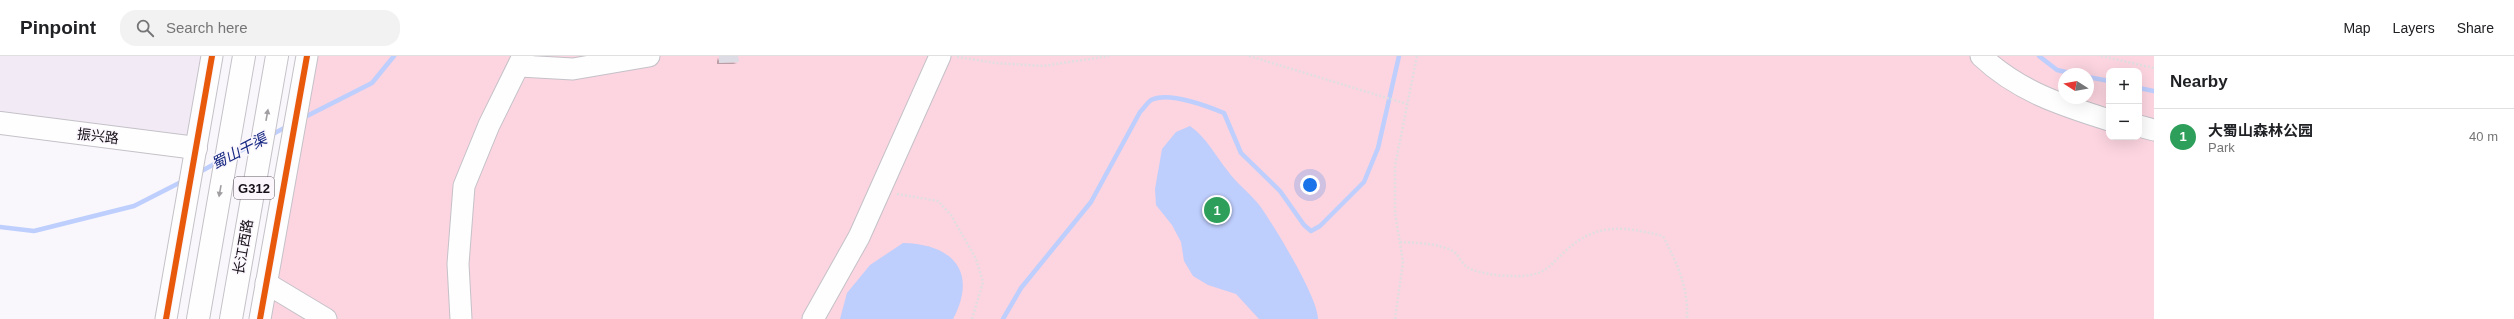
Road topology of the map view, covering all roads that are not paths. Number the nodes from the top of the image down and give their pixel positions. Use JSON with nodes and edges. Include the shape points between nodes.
{"nodes":[{"id":1,"x":212,"y":56,"type":"edge"},
{"id":2,"x":244,"y":56,"type":"edge"},
{"id":3,"x":277,"y":56,"type":"edge"},
{"id":4,"x":307,"y":56,"type":"edge"},
{"id":5,"x":649,"y":56,"type":"edge"},
{"id":6,"x":940,"y":56,"type":"edge"},
{"id":7,"x":1982,"y":56,"type":"edge"},
{"id":8,"x":522,"y":61,"type":"edge"},
{"id":9,"x":2106,"y":119,"type":"edge"},
{"id":10,"x":0,"y":123,"type":"edge"},
{"id":11,"x":2142,"y":127,"type":"edge"},
{"id":12,"x":2154,"y":130,"type":"edge"},
{"id":13,"x":196,"y":148,"type":"junction"},
{"id":14,"x":266,"y":284,"type":"junction"},
{"id":15,"x":166,"y":319,"type":"edge"},
{"id":16,"x":198,"y":319,"type":"edge"},
{"id":17,"x":230,"y":319,"type":"edge"},
{"id":18,"x":260,"y":319,"type":"edge"},
{"id":19,"x":326,"y":319,"type":"edge"},
{"id":20,"x":461,"y":319,"type":"edge"},
{"id":21,"x":812,"y":319,"type":"edge"}],
"edges":[{"from":1,"to":13,"type":"street"},
{"from":2,"to":16,"type":"main road","one_way":true},
{"from":17,"to":3,"type":"main road","name":"长江西路","number":"G312","one_way":true},
{"from":4,"to":14,"type":"street"},
{"from":5,"to":8,"type":"street","via":[[573,69]]},
{"from":6,"to":21,"type":"street","via":[[858,237]]},
{"from":7,"to":9,"type":"street","via":[[2001,74],[2031,92]]},
{"from":8,"to":20,"type":"street","via":[[489,125],[464,186],[458,264]]},
{"from":10,"to":13,"type":"main road","name":"振兴路"},
{"from":11,"to":12,"type":"street"},
{"from":13,"to":15,"type":"street"},
{"from":14,"to":18,"type":"street"},
{"from":14,"to":19,"type":"street"}]}
